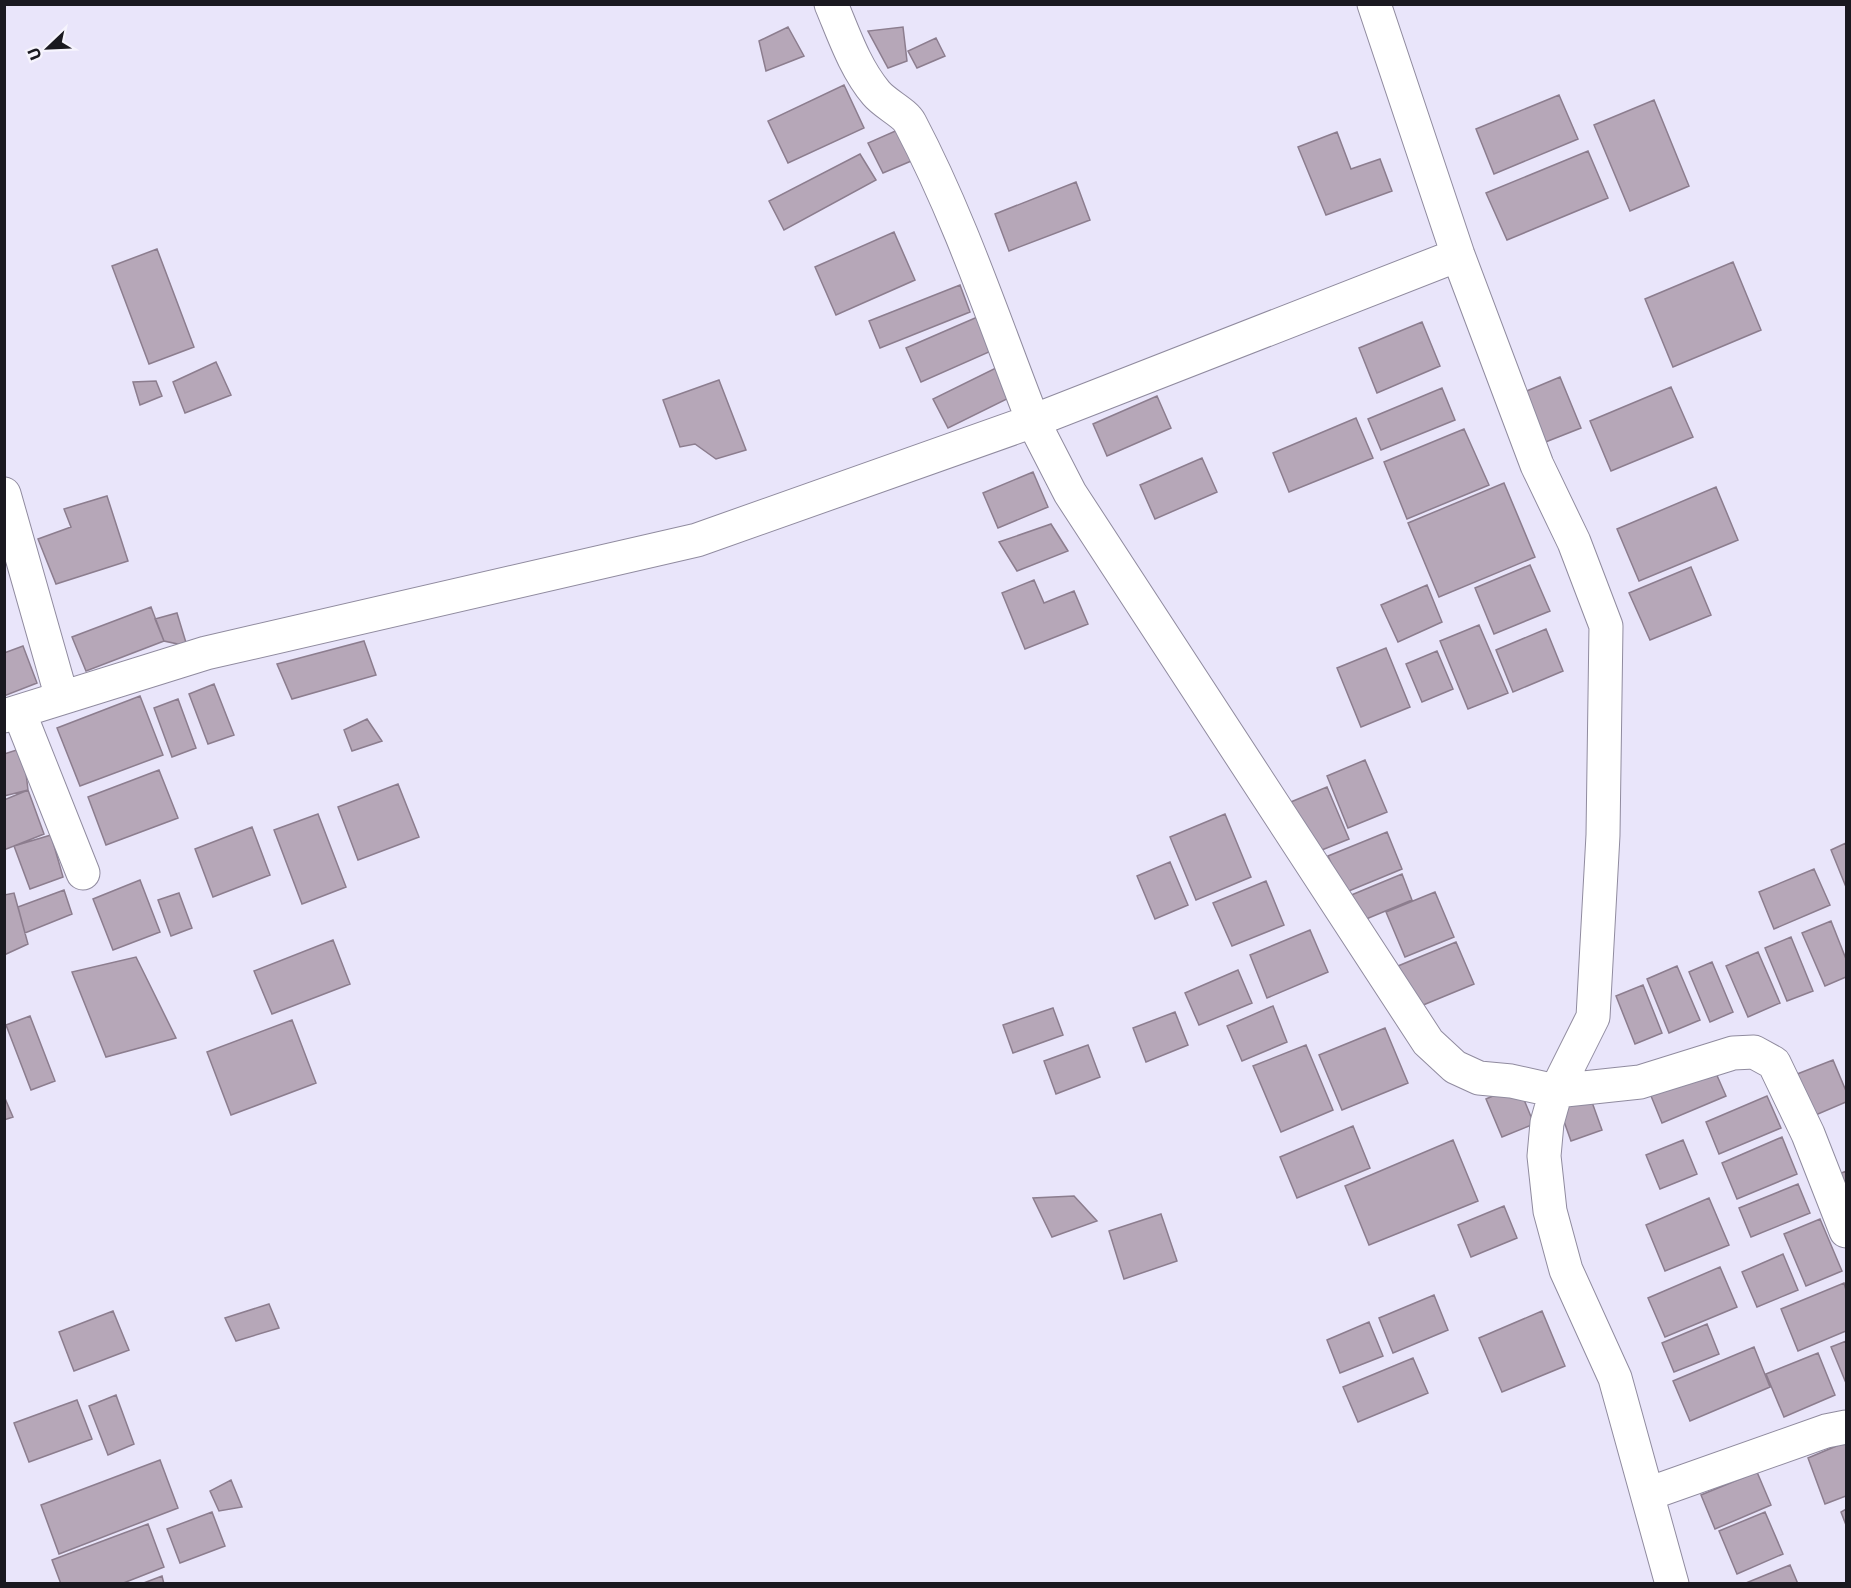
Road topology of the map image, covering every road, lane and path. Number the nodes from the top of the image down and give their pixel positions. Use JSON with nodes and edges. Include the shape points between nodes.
{"nodes":[{"id":1,"x":831,"y":4,"type":"edge"},
{"id":2,"x":1374,"y":4,"type":"edge"},
{"id":3,"x":1458,"y":255,"type":"junction"},
{"id":4,"x":1033,"y":421,"type":"junction"},
{"id":5,"x":4,"y":494,"type":"edge"},
{"id":6,"x":62,"y":698,"type":"junction"},
{"id":7,"x":12,"y":714,"type":"edge"},
{"id":8,"x":83,"y":873,"type":"dead end"},
{"id":9,"x":1556,"y":1090,"type":"junction"},
{"id":10,"x":1846,"y":1231,"type":"edge"},
{"id":11,"x":1846,"y":1427,"type":"edge"},
{"id":12,"x":1648,"y":1494,"type":"junction"},
{"id":13,"x":1672,"y":1584,"type":"edge"}],
"edges":[{"from":1,"to":4,"type":"street","via":[[858,68],[893,110],[908,118],[935,170]]},
{"from":2,"to":3,"type":"street"},
{"from":3,"to":4,"type":"street"},
{"from":3,"to":9,"type":"street","via":[[1537,465],[1574,542],[1606,626],[1603,835],[1593,1017]]},
{"from":4,"to":6,"type":"street","via":[[698,540],[206,653]]},
{"from":4,"to":9,"type":"street","via":[[1070,493],[1428,1042],[1455,1067],[1479,1078]]},
{"from":5,"to":6,"type":"street"},
{"from":6,"to":7,"type":"street"},
{"from":7,"to":8,"type":"street"},
{"from":9,"to":10,"type":"street","via":[[1640,1082],[1733,1053],[1754,1052],[1774,1063],[1808,1134]]},
{"from":9,"to":12,"type":"street","via":[[1544,1156],[1550,1211],[1566,1270],[1615,1378]]},
{"from":11,"to":12,"type":"street"},
{"from":12,"to":13,"type":"street"}]}
